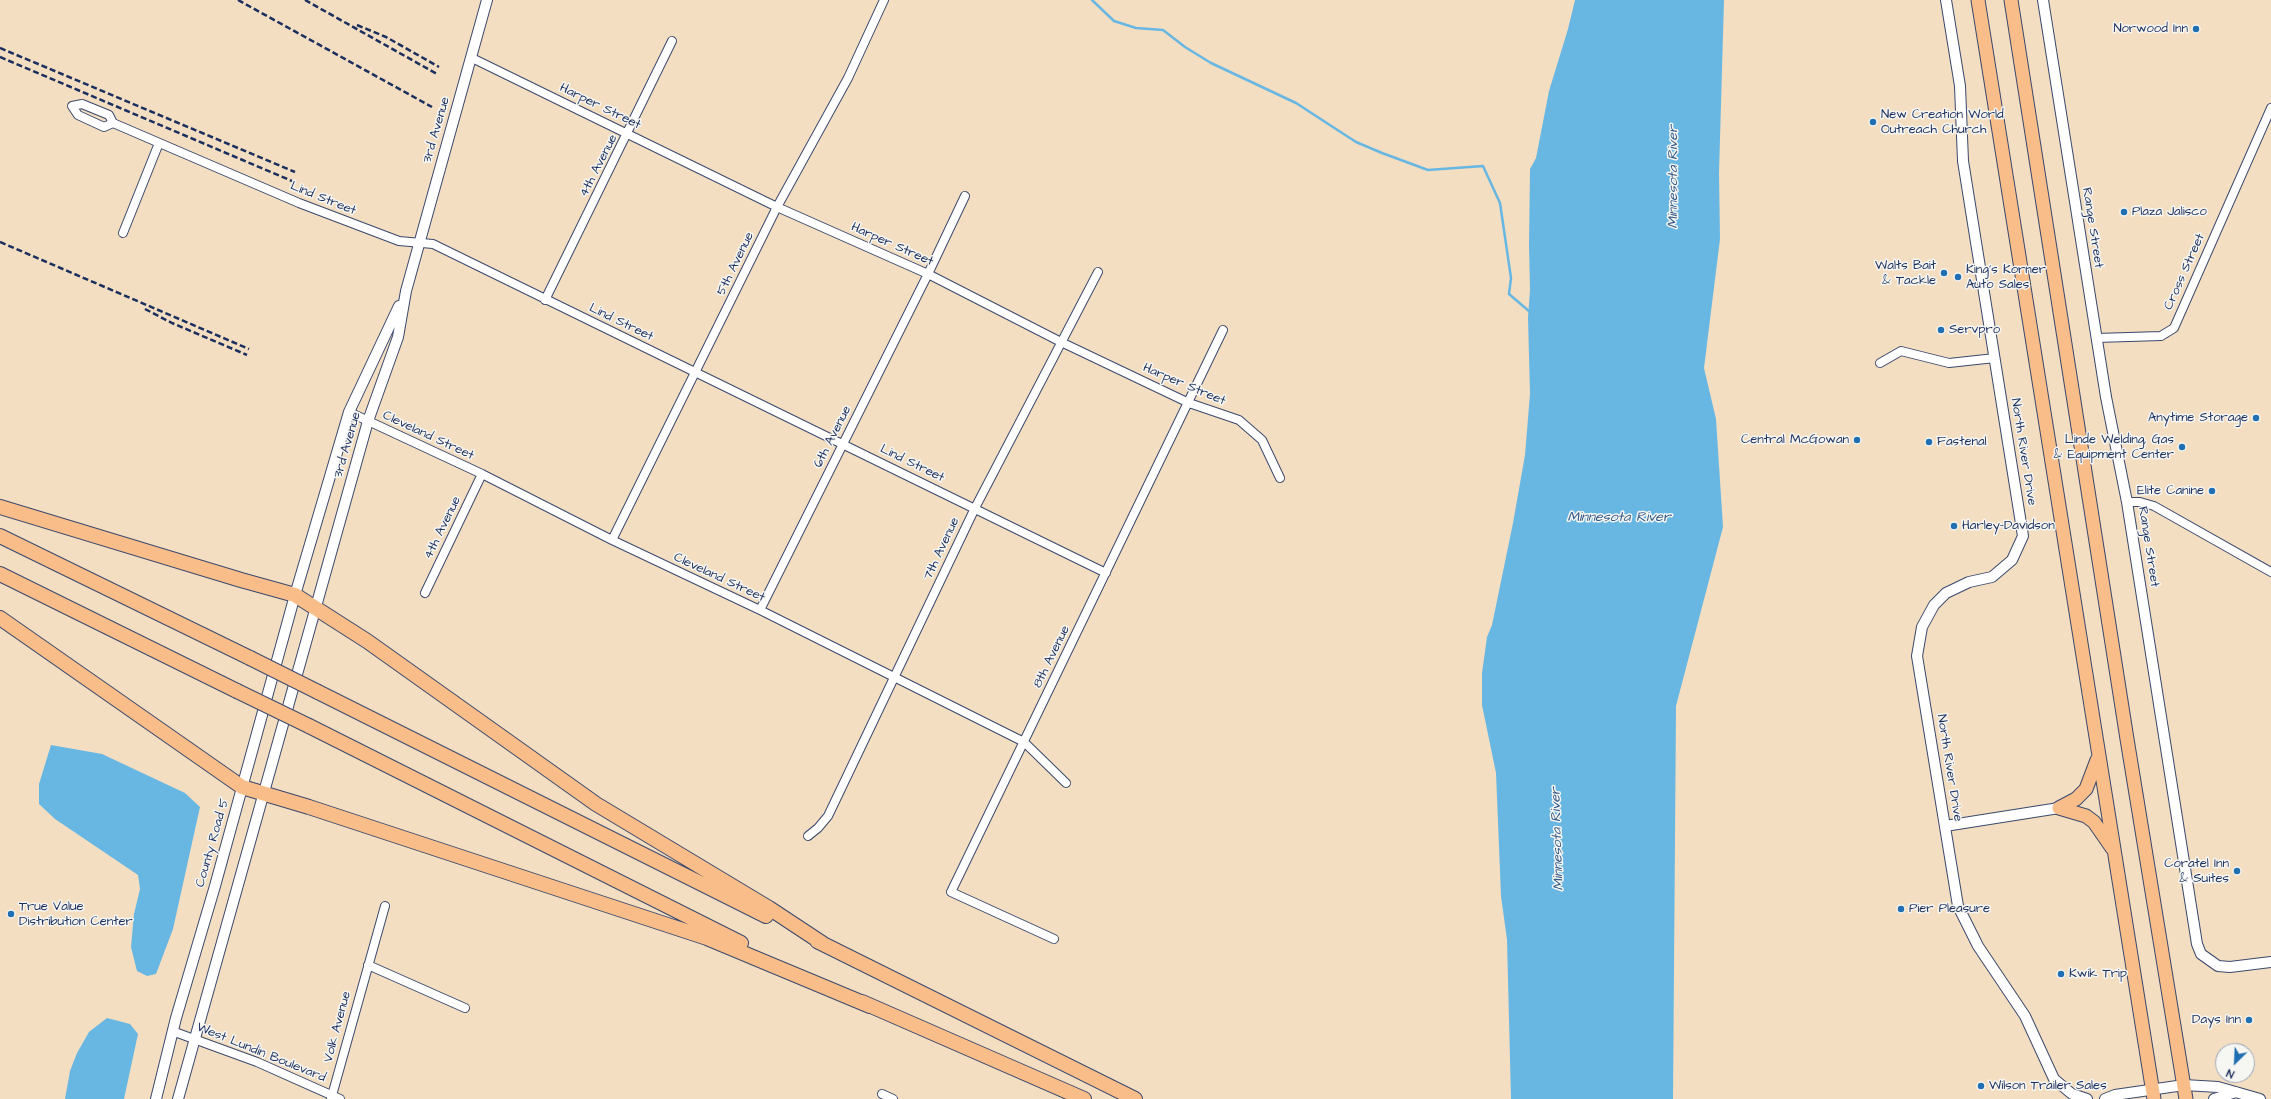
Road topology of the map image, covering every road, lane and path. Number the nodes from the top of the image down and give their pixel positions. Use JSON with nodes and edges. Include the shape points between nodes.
{"nodes":[{"id":1,"x":488,"y":0,"type":"edge"},
{"id":2,"x":884,"y":0,"type":"edge"},
{"id":3,"x":1946,"y":0,"type":"edge"},
{"id":4,"x":1978,"y":0,"type":"edge"},
{"id":5,"x":2011,"y":0,"type":"edge"},
{"id":6,"x":2043,"y":0,"type":"edge"},
{"id":7,"x":672,"y":41,"type":"dead end"},
{"id":8,"x":472,"y":58,"type":"junction"},
{"id":9,"x":2271,"y":108,"type":"edge"},
{"id":10,"x":2268,"y":120,"type":"edge"},
{"id":11,"x":114,"y":123,"type":"dead end"},
{"id":12,"x":628,"y":134,"type":"junction"},
{"id":13,"x":159,"y":142,"type":"junction"},
{"id":14,"x":965,"y":196,"type":"dead end"},
{"id":15,"x":777,"y":207,"type":"junction"},
{"id":16,"x":123,"y":233,"type":"dead end"},
{"id":17,"x":419,"y":243,"type":"junction"},
{"id":18,"x":1098,"y":272,"type":"dead end"},
{"id":19,"x":928,"y":274,"type":"junction"},
{"id":20,"x":406,"y":291,"type":"junction"},
{"id":21,"x":545,"y":300,"type":"junction"},
{"id":22,"x":1223,"y":330,"type":"dead end"},
{"id":23,"x":2096,"y":338,"type":"junction"},
{"id":24,"x":1061,"y":342,"type":"junction"},
{"id":25,"x":1995,"y":358,"type":"junction"},
{"id":26,"x":1880,"y":363,"type":"dead end"},
{"id":27,"x":696,"y":372,"type":"junction"},
{"id":28,"x":1189,"y":403,"type":"junction"},
{"id":29,"x":349,"y":412,"type":"junction"},
{"id":30,"x":368,"y":421,"type":"junction"},
{"id":31,"x":843,"y":444,"type":"junction"},
{"id":32,"x":482,"y":474,"type":"junction"},
{"id":33,"x":1280,"y":478,"type":"dead end"},
{"id":34,"x":2127,"y":502,"type":"junction"},
{"id":35,"x":0,"y":507,"type":"edge"},
{"id":36,"x":974,"y":508,"type":"junction"},
{"id":37,"x":0,"y":536,"type":"edge"},
{"id":38,"x":612,"y":540,"type":"junction"},
{"id":39,"x":2271,"y":572,"type":"edge"},
{"id":40,"x":1106,"y":573,"type":"junction"},
{"id":41,"x":0,"y":574,"type":"edge"},
{"id":42,"x":424,"y":593,"type":"dead end"},
{"id":43,"x":295,"y":595,"type":"junction"},
{"id":44,"x":316,"y":607,"type":"junction"},
{"id":45,"x":760,"y":610,"type":"junction"},
{"id":46,"x":0,"y":618,"type":"edge"},
{"id":47,"x":894,"y":678,"type":"junction"},
{"id":48,"x":1024,"y":742,"type":"junction"},
{"id":49,"x":2098,"y":755,"type":"junction"},
{"id":50,"x":1066,"y":784,"type":"dead end"},
{"id":51,"x":242,"y":787,"type":"junction"},
{"id":52,"x":264,"y":794,"type":"junction"},
{"id":53,"x":2059,"y":808,"type":"junction"},
{"id":54,"x":1945,"y":826,"type":"junction"},
{"id":55,"x":808,"y":836,"type":"dead end"},
{"id":56,"x":2116,"y":853,"type":"junction"},
{"id":57,"x":384,"y":906,"type":"dead end"},
{"id":58,"x":1054,"y":939,"type":"dead end"},
{"id":59,"x":825,"y":945,"type":"junction"},
{"id":60,"x":2271,"y":962,"type":"edge"},
{"id":61,"x":368,"y":965,"type":"junction"},
{"id":62,"x":870,"y":1006,"type":"junction"},
{"id":63,"x":465,"y":1008,"type":"dead end"},
{"id":64,"x":172,"y":1031,"type":"junction"},
{"id":65,"x":195,"y":1038,"type":"junction"},
{"id":66,"x":2184,"y":1085,"type":"junction"},
{"id":67,"x":2236,"y":1092,"type":"junction"},
{"id":68,"x":882,"y":1094,"type":"dead end"},
{"id":69,"x":2153,"y":1094,"type":"edge"},
{"id":70,"x":334,"y":1098,"type":"edge"},
{"id":71,"x":156,"y":1099,"type":"edge"},
{"id":72,"x":178,"y":1099,"type":"edge"},
{"id":73,"x":893,"y":1099,"type":"edge"},
{"id":74,"x":1084,"y":1099,"type":"edge"},
{"id":75,"x":1135,"y":1099,"type":"edge"},
{"id":76,"x":2087,"y":1099,"type":"edge"},
{"id":77,"x":2105,"y":1099,"type":"edge"},
{"id":78,"x":2186,"y":1099,"type":"edge"},
{"id":79,"x":2214,"y":1099,"type":"edge"},
{"id":80,"x":2260,"y":1099,"type":"edge"}],
"edges":[{"from":1,"to":8,"type":"street","name":"3rd Avenue"},
{"from":2,"to":15,"type":"street","name":"5th Avenue","via":[[848,78]]},
{"from":3,"to":25,"type":"street","name":"North River Drive","via":[[1960,86],[1963,161]]},
{"from":4,"to":49,"type":"highway"},
{"from":5,"to":66,"type":"highway"},
{"from":6,"to":23,"type":"street","name":"Range Street"},
{"from":7,"to":12,"type":"street","name":"4th Avenue"},
{"from":8,"to":12,"type":"street","name":"Harper Street"},
{"from":8,"to":17,"type":"street","name":"3rd Avenue"},
{"from":9,"to":10,"type":"street","name":"Cross Street"},
{"from":10,"to":23,"type":"street","name":"Cross Street","via":[[2174,328],[2161,336]]},
{"from":11,"to":13,"type":"street","name":"Lind Street"},
{"from":12,"to":15,"type":"street","name":"Harper Street"},
{"from":12,"to":21,"type":"street","name":"4th Avenue"},
{"from":13,"to":16,"type":"street"},
{"from":13,"to":17,"type":"street","name":"Lind Street","via":[[364,228],[399,241]]},
{"from":14,"to":19,"type":"street","name":"6th Avenue"},
{"from":15,"to":19,"type":"street","name":"Harper Street"},
{"from":15,"to":27,"type":"street","name":"5th Avenue"},
{"from":17,"to":20,"type":"street","name":"3rd Avenue"},
{"from":17,"to":21,"type":"street","name":"Lind Street","via":[[433,244]]},
{"from":18,"to":24,"type":"street","name":"7th Avenue"},
{"from":19,"to":24,"type":"street","name":"Harper Street"},
{"from":19,"to":31,"type":"street","name":"6th Avenue"},
{"from":20,"to":29,"type":"street","name":"3rd Avenue"},
{"from":20,"to":30,"type":"street","name":"3rd Avenue","via":[[398,337]]},
{"from":21,"to":27,"type":"street","name":"Lind Street"},
{"from":22,"to":28,"type":"street","name":"8th Avenue"},
{"from":23,"to":34,"type":"street","name":"Range Street"},
{"from":24,"to":28,"type":"street","name":"Harper Street"},
{"from":24,"to":36,"type":"street","name":"7th Avenue"},
{"from":25,"to":26,"type":"street","via":[[1949,363],[1901,351]]},
{"from":25,"to":54,"type":"street","name":"North River Drive","via":[[2023,536],[2012,560],[1992,577],[1969,582],[1946,593],[1934,605],[1922,627],[1917,656]]},
{"from":27,"to":31,"type":"street","name":"Lind Street"},
{"from":27,"to":38,"type":"street","name":"5th Avenue"},
{"from":28,"to":33,"type":"street","name":"Harper Street","via":[[1239,420],[1262,440]]},
{"from":28,"to":40,"type":"street","name":"8th Avenue"},
{"from":29,"to":30,"type":"street","name":"Cleveland Street"},
{"from":29,"to":43,"type":"street","name":"3rd Avenue"},
{"from":30,"to":32,"type":"street","name":"Cleveland Street"},
{"from":30,"to":44,"type":"street","name":"3rd Avenue"},
{"from":31,"to":36,"type":"street","name":"Lind Street"},
{"from":31,"to":45,"type":"street","name":"6th Avenue"},
{"from":32,"to":38,"type":"street","name":"Cleveland Street"},
{"from":32,"to":42,"type":"street","name":"4th Avenue"},
{"from":34,"to":39,"type":"street","via":[[2154,506]]},
{"from":34,"to":60,"type":"street","name":"Range Street","via":[[2197,944],[2201,954],[2218,966]]},
{"from":35,"to":43,"type":"highway"},
{"from":36,"to":40,"type":"street","name":"Lind Street"},
{"from":36,"to":47,"type":"street","name":"7th Avenue"},
{"from":37,"to":59,"type":"highway","bridge":true},
{"from":38,"to":45,"type":"street","name":"Cleveland Street"},
{"from":40,"to":48,"type":"street","name":"8th Avenue"},
{"from":41,"to":62,"type":"highway","bridge":true},
{"from":43,"to":44,"type":"highway"},
{"from":43,"to":51,"type":"street","name":"County Road 5"},
{"from":44,"to":52,"type":"street"},
{"from":44,"to":59,"type":"highway","via":[[596,804],[769,908]]},
{"from":45,"to":47,"type":"street","name":"Cleveland Street"},
{"from":46,"to":51,"type":"highway"},
{"from":47,"to":48,"type":"street","name":"Cleveland Street"},
{"from":47,"to":55,"type":"street","name":"7th Avenue","via":[[828,816]]},
{"from":48,"to":50,"type":"street","name":"Cleveland Street"},
{"from":48,"to":58,"type":"street","name":"8th Avenue","via":[[951,892]]},
{"from":49,"to":53,"type":"highway","via":[[2086,789],[2076,799]]},
{"from":49,"to":56,"type":"highway"},
{"from":51,"to":52,"type":"highway"},
{"from":51,"to":64,"type":"street","name":"County Road 5"},
{"from":52,"to":62,"type":"highway","via":[[700,936]]},
{"from":52,"to":65,"type":"street"},
{"from":53,"to":54,"type":"street"},
{"from":53,"to":56,"type":"highway","via":[[2075,811],[2094,822]]},
{"from":54,"to":76,"type":"street","name":"North River Drive","via":[[1958,906],[1978,946],[2025,1016],[2054,1079],[2072,1094]]},
{"from":56,"to":69,"type":"highway"},
{"from":57,"to":61,"type":"street","name":"Volk Avenue"},
{"from":59,"to":75,"type":"highway"},
{"from":61,"to":63,"type":"street"},
{"from":61,"to":70,"type":"street","name":"Volk Avenue"},
{"from":62,"to":74,"type":"highway"},
{"from":64,"to":65,"type":"street","name":"West Lundin Boulevard"},
{"from":64,"to":71,"type":"street","name":"County Road 5"},
{"from":65,"to":70,"type":"street","name":"West Lundin Boulevard","via":[[257,1062]]},
{"from":65,"to":72,"type":"street"},
{"from":66,"to":67,"type":"street","via":[[2218,1087]]},
{"from":66,"to":69,"type":"street"},
{"from":66,"to":78,"type":"highway"},
{"from":67,"to":79,"type":"street"},
{"from":67,"to":80,"type":"street"},
{"from":68,"to":73,"type":"street"},
{"from":69,"to":77,"type":"street","via":[[2115,1095]]}]}
